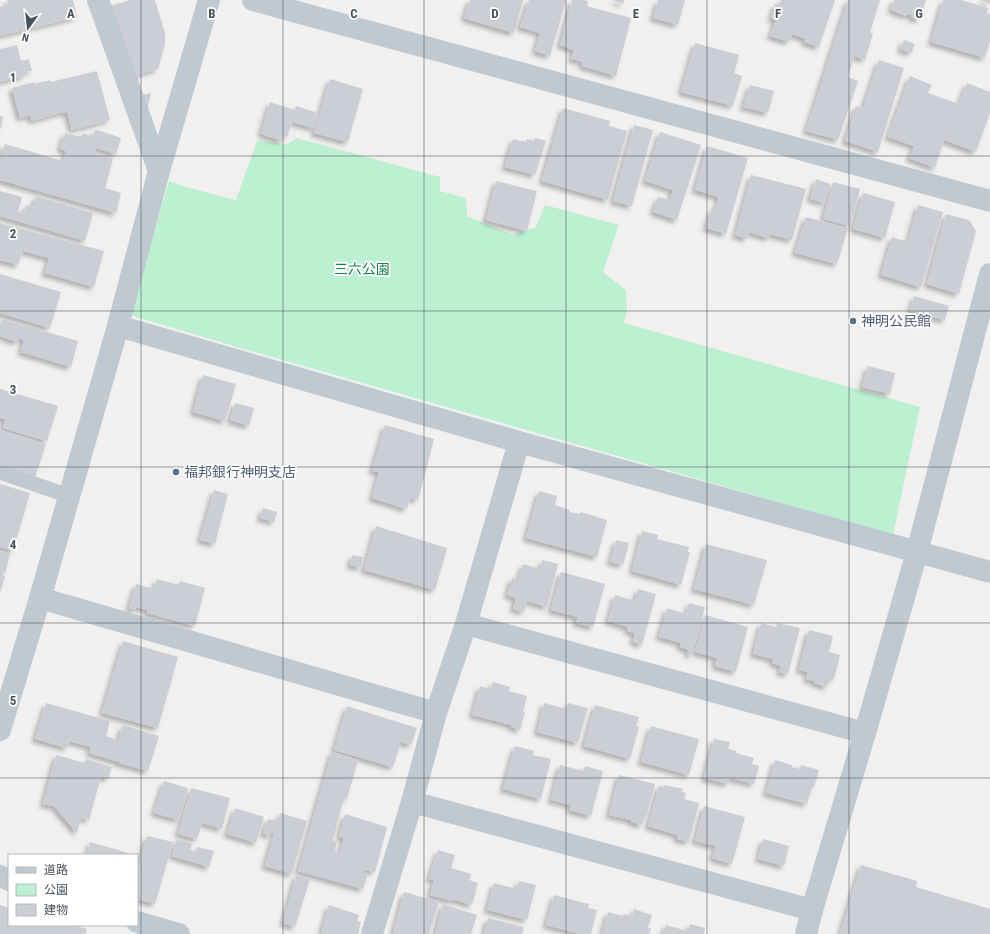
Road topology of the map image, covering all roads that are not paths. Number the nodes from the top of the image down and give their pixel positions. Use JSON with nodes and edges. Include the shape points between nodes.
{"nodes":[{"id":1,"x":98,"y":0,"type":"edge"},
{"id":2,"x":209,"y":0,"type":"edge"},
{"id":3,"x":253,"y":0,"type":"edge"},
{"id":4,"x":159,"y":171,"type":"junction"},
{"id":5,"x":990,"y":201,"type":"edge"},
{"id":6,"x":990,"y":274,"type":"edge"},
{"id":7,"x":118,"y":326,"type":"junction"},
{"id":8,"x":519,"y":442,"type":"junction"},
{"id":9,"x":0,"y":472,"type":"edge"},
{"id":10,"x":69,"y":496,"type":"junction"},
{"id":11,"x":916,"y":552,"type":"junction"},
{"id":12,"x":990,"y":572,"type":"edge"},
{"id":13,"x":40,"y":598,"type":"junction"},
{"id":14,"x":466,"y":624,"type":"junction"},
{"id":15,"x":436,"y":714,"type":"junction"},
{"id":16,"x":0,"y":730,"type":"edge"},
{"id":17,"x":865,"y":733,"type":"junction"},
{"id":18,"x":412,"y":802,"type":"junction"},
{"id":19,"x":812,"y":910,"type":"junction"},
{"id":20,"x":138,"y":922,"type":"edge"},
{"id":21,"x":179,"y":934,"type":"edge"},
{"id":22,"x":372,"y":934,"type":"edge"},
{"id":23,"x":806,"y":934,"type":"edge"}],
"edges":[{"from":1,"to":4,"type":"street"},
{"from":2,"to":4,"type":"street"},
{"from":3,"to":5,"type":"street"},
{"from":4,"to":7,"type":"street"},
{"from":6,"to":11,"type":"street"},
{"from":7,"to":8,"type":"street"},
{"from":7,"to":10,"type":"street"},
{"from":8,"to":11,"type":"street"},
{"from":8,"to":14,"type":"street"},
{"from":9,"to":10,"type":"lane"},
{"from":10,"to":13,"type":"street"},
{"from":11,"to":12,"type":"street"},
{"from":11,"to":17,"type":"street"},
{"from":13,"to":15,"type":"street"},
{"from":13,"to":16,"type":"street"},
{"from":14,"to":15,"type":"street"},
{"from":14,"to":17,"type":"street"},
{"from":15,"to":18,"type":"street"},
{"from":17,"to":19,"type":"street"},
{"from":18,"to":19,"type":"street"},
{"from":18,"to":22,"type":"street"},
{"from":19,"to":23,"type":"street"},
{"from":20,"to":21,"type":"street"}]}
